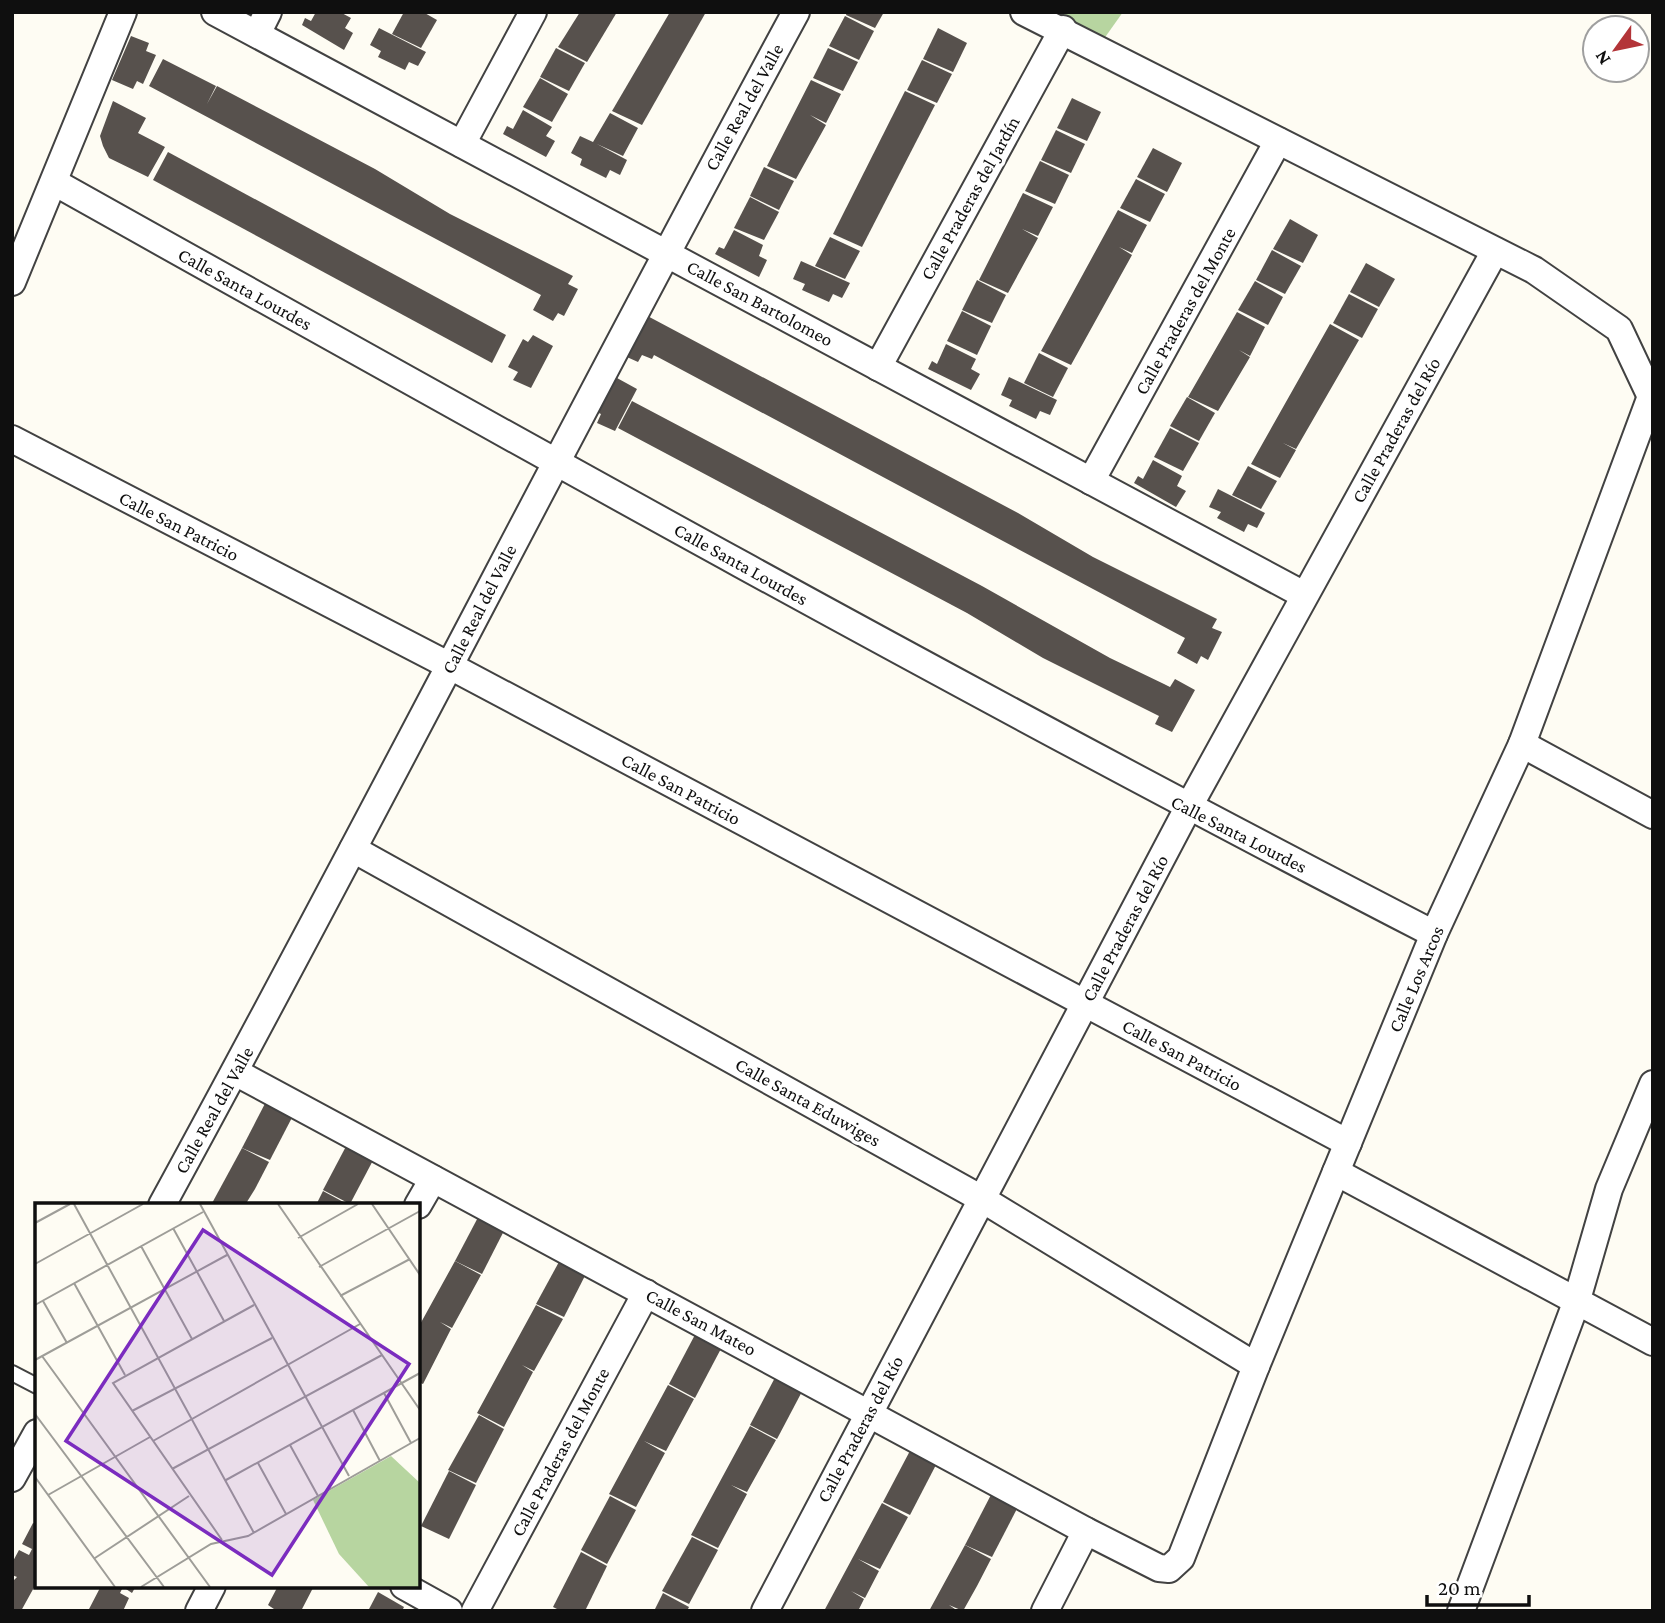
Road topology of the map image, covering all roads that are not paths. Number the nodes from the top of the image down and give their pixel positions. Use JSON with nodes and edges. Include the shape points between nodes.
{"nodes":[{"id":1,"x":123,"y":12,"type":"edge"},
{"id":2,"x":215,"y":12,"type":"edge"},
{"id":3,"x":533,"y":12,"type":"edge"},
{"id":4,"x":796,"y":12,"type":"edge"},
{"id":5,"x":1024,"y":12,"type":"edge"},
{"id":6,"x":262,"y":23,"type":"edge"},
{"id":7,"x":1063,"y":29,"type":"junction"},
{"id":8,"x":1278,"y":141,"type":"junction"},
{"id":9,"x":462,"y":144,"type":"junction"},
{"id":10,"x":54,"y":182,"type":"junction"},
{"id":11,"x":1495,"y":251,"type":"junction"},
{"id":12,"x":666,"y":253,"type":"junction"},
{"id":13,"x":12,"y":282,"type":"edge"},
{"id":14,"x":878,"y":367,"type":"junction"},
{"id":15,"x":1651,"y":400,"type":"edge"},
{"id":16,"x":12,"y":439,"type":"edge"},
{"id":17,"x":555,"y":462,"type":"junction"},
{"id":18,"x":1091,"y":481,"type":"junction"},
{"id":19,"x":1304,"y":595,"type":"junction"},
{"id":20,"x":450,"y":666,"type":"junction"},
{"id":21,"x":1522,"y":744,"type":"junction"},
{"id":22,"x":1188,"y":808,"type":"junction"},
{"id":23,"x":1653,"y":815,"type":"edge"},
{"id":24,"x":353,"y":849,"type":"junction"},
{"id":25,"x":1434,"y":934,"type":"junction"},
{"id":26,"x":1085,"y":1004,"type":"junction"},
{"id":27,"x":235,"y":1072,"type":"junction"},
{"id":28,"x":1653,"y":1083,"type":"edge"},
{"id":29,"x":1348,"y":1143,"type":"junction"},
{"id":30,"x":1336,"y":1172,"type":"junction"},
{"id":31,"x":433,"y":1179,"type":"junction"},
{"id":32,"x":982,"y":1199,"type":"junction"},
{"id":33,"x":163,"y":1203,"type":"edge"},
{"id":34,"x":419,"y":1203,"type":"edge"},
{"id":35,"x":646,"y":1293,"type":"junction"},
{"id":36,"x":1576,"y":1303,"type":"junction"},
{"id":37,"x":1653,"y":1342,"type":"edge"},
{"id":38,"x":1256,"y":1366,"type":"junction"},
{"id":39,"x":12,"y":1373,"type":"edge"},
{"id":40,"x":35,"y":1385,"type":"edge"},
{"id":41,"x":869,"y":1412,"type":"junction"},
{"id":42,"x":35,"y":1437,"type":"edge"},
{"id":43,"x":12,"y":1478,"type":"edge"},
{"id":44,"x":1086,"y":1531,"type":"junction"},
{"id":45,"x":1175,"y":1564,"type":"joint"},
{"id":46,"x":211,"y":1588,"type":"edge"},
{"id":47,"x":408,"y":1588,"type":"edge"},
{"id":48,"x":199,"y":1611,"type":"edge"},
{"id":49,"x":449,"y":1611,"type":"edge"},
{"id":50,"x":475,"y":1611,"type":"edge"},
{"id":51,"x":765,"y":1611,"type":"edge"},
{"id":52,"x":1045,"y":1611,"type":"edge"},
{"id":53,"x":1461,"y":1611,"type":"edge"}],
"edges":[{"from":1,"to":10,"type":"street"},
{"from":2,"to":6,"type":"street","name":"Calle San Bartolomeo"},
{"from":3,"to":9,"type":"street"},
{"from":4,"to":12,"type":"street","name":"Calle Real del Valle"},
{"from":5,"to":7,"type":"street"},
{"from":6,"to":9,"type":"street","name":"Calle San Bartolomeo"},
{"from":7,"to":8,"type":"street"},
{"from":7,"to":14,"type":"street","name":"Calle Praderas del Jardín"},
{"from":8,"to":11,"type":"street"},
{"from":8,"to":18,"type":"street","name":"Calle Praderas del Monte"},
{"from":9,"to":12,"type":"street","name":"Calle San Bartolomeo"},
{"from":10,"to":13,"type":"street"},
{"from":10,"to":17,"type":"street","name":"Calle Santa Lourdes"},
{"from":11,"to":15,"type":"street","via":[[1570,292],[1619,329]]},
{"from":11,"to":19,"type":"street","name":"Calle Praderas del Río"},
{"from":12,"to":14,"type":"street","name":"Calle San Bartolomeo"},
{"from":12,"to":17,"type":"street","name":"Calle Real del Valle"},
{"from":14,"to":18,"type":"street","name":"Calle San Bartolomeo"},
{"from":15,"to":21,"type":"street","name":"Calle Los Arcos"},
{"from":16,"to":20,"type":"street","name":"Calle San Patricio"},
{"from":17,"to":20,"type":"street","name":"Calle Real del Valle"},
{"from":17,"to":22,"type":"street","name":"Calle Santa Lourdes"},
{"from":18,"to":19,"type":"street","name":"Calle San Bartolomeo"},
{"from":19,"to":22,"type":"street","name":"Calle Praderas del Río"},
{"from":20,"to":24,"type":"street","name":"Calle Real del Valle"},
{"from":20,"to":26,"type":"street","name":"Calle San Patricio"},
{"from":21,"to":23,"type":"street"},
{"from":21,"to":25,"type":"street","name":"Calle Los Arcos"},
{"from":22,"to":25,"type":"street","name":"Calle Santa Lourdes"},
{"from":22,"to":26,"type":"street","name":"Calle Praderas del Río"},
{"from":24,"to":27,"type":"street","name":"Calle Real del Valle"},
{"from":24,"to":32,"type":"street","name":"Calle Santa Eduwiges"},
{"from":25,"to":29,"type":"street","name":"Calle Los Arcos"},
{"from":26,"to":29,"type":"street","name":"Calle San Patricio"},
{"from":26,"to":32,"type":"street","name":"Calle Praderas del Río"},
{"from":27,"to":31,"type":"street","name":"Calle San Mateo"},
{"from":27,"to":33,"type":"street","name":"Calle Real del Valle"},
{"from":28,"to":36,"type":"street","via":[[1609,1189]]},
{"from":29,"to":30,"type":"street","name":"Calle Los Arcos"},
{"from":30,"to":36,"type":"street"},
{"from":30,"to":38,"type":"street","name":"Calle Los Arcos"},
{"from":31,"to":34,"type":"street"},
{"from":31,"to":35,"type":"street","name":"Calle San Mateo"},
{"from":32,"to":38,"type":"street","name":"Calle Santa Eduwiges"},
{"from":32,"to":41,"type":"street","name":"Calle Praderas del Río"},
{"from":35,"to":41,"type":"street","name":"Calle San Mateo"},
{"from":35,"to":50,"type":"street","name":"Calle Praderas del Monte"},
{"from":36,"to":37,"type":"street"},
{"from":36,"to":53,"type":"street"},
{"from":38,"to":45,"type":"street","name":"Calle Los Arcos"},
{"from":39,"to":40,"type":"lane"},
{"from":41,"to":44,"type":"street","name":"Calle San Mateo"},
{"from":41,"to":51,"type":"street","name":"Calle Praderas del Río"},
{"from":42,"to":43,"type":"street"},
{"from":44,"to":45,"type":"street","name":"Calle San Mateo","via":[[1159,1568]]},
{"from":44,"to":52,"type":"street"},
{"from":46,"to":48,"type":"street"},
{"from":47,"to":49,"type":"street"}]}
